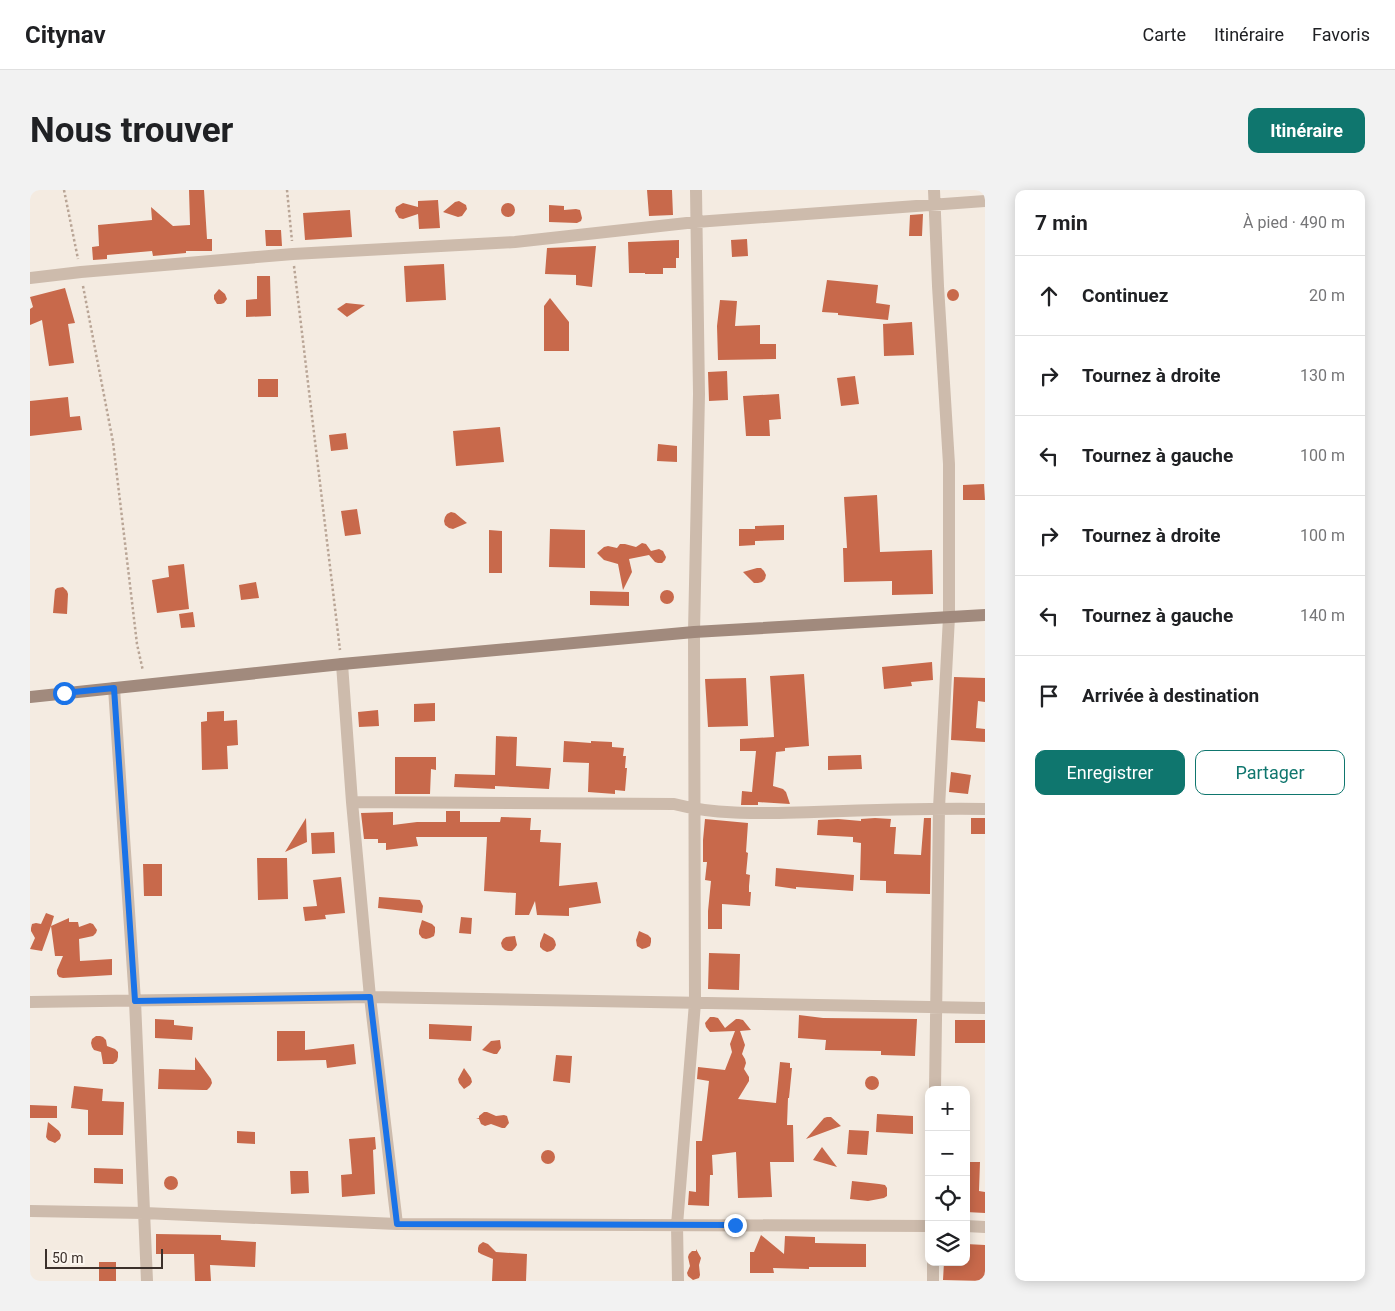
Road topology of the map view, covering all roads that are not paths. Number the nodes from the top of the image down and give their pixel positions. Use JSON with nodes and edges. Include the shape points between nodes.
{"nodes":[{"id":1,"x":696,"y":190,"type":"edge"},
{"id":2,"x":934,"y":190,"type":"edge"},
{"id":3,"x":985,"y":201,"type":"edge"},
{"id":4,"x":935,"y":204,"type":"junction"},
{"id":5,"x":696,"y":222,"type":"junction"},
{"id":6,"x":30,"y":278,"type":"edge"},
{"id":7,"x":985,"y":615,"type":"edge"},
{"id":8,"x":949,"y":617,"type":"junction"},
{"id":9,"x":694,"y":632,"type":"junction"},
{"id":10,"x":342,"y":664,"type":"junction"},
{"id":11,"x":114,"y":688,"type":"junction"},
{"id":12,"x":30,"y":697,"type":"edge"},
{"id":13,"x":352,"y":802,"type":"junction"},
{"id":14,"x":939,"y":808,"type":"junction"},
{"id":15,"x":985,"y":809,"type":"edge"},
{"id":16,"x":695,"y":810,"type":"junction"},
{"id":17,"x":370,"y":997,"type":"junction"},
{"id":18,"x":135,"y":1001,"type":"junction"},
{"id":19,"x":30,"y":1002,"type":"edge"},
{"id":20,"x":694,"y":1003,"type":"junction"},
{"id":21,"x":936,"y":1008,"type":"junction"},
{"id":22,"x":985,"y":1008,"type":"edge"},
{"id":23,"x":935,"y":1086,"type":"edge"},
{"id":24,"x":30,"y":1210,"type":"edge"},
{"id":25,"x":144,"y":1213,"type":"junction"},
{"id":26,"x":397,"y":1224,"type":"junction"},
{"id":27,"x":677,"y":1225,"type":"junction"},
{"id":28,"x":925,"y":1226,"type":"edge"},
{"id":29,"x":970,"y":1226,"type":"edge"},
{"id":30,"x":985,"y":1226,"type":"edge"},
{"id":31,"x":933,"y":1266,"type":"edge"},
{"id":32,"x":147,"y":1281,"type":"edge"},
{"id":33,"x":678,"y":1281,"type":"edge"},
{"id":34,"x":933,"y":1281,"type":"edge"}],
"edges":[{"from":1,"to":5,"type":"street"},
{"from":2,"to":4,"type":"street"},
{"from":3,"to":4,"type":"street"},
{"from":4,"to":5,"type":"street"},
{"from":4,"to":8,"type":"street","via":[[949,464]]},
{"from":5,"to":6,"type":"street","via":[[516,242],[293,254]]},
{"from":5,"to":9,"type":"street","via":[[699,394]]},
{"from":7,"to":8,"type":"main road"},
{"from":8,"to":9,"type":"main road"},
{"from":8,"to":14,"type":"street"},
{"from":9,"to":10,"type":"main road"},
{"from":9,"to":16,"type":"street"},
{"from":10,"to":11,"type":"main road"},
{"from":10,"to":13,"type":"street"},
{"from":11,"to":12,"type":"main road"},
{"from":11,"to":18,"type":"street"},
{"from":13,"to":16,"type":"street","via":[[674,804]]},
{"from":13,"to":17,"type":"street"},
{"from":14,"to":15,"type":"street"},
{"from":14,"to":16,"type":"street","via":[[739,814]]},
{"from":14,"to":21,"type":"street"},
{"from":16,"to":20,"type":"street"},
{"from":17,"to":18,"type":"street"},
{"from":17,"to":20,"type":"street"},
{"from":17,"to":26,"type":"street"},
{"from":18,"to":19,"type":"street"},
{"from":18,"to":25,"type":"street"},
{"from":20,"to":21,"type":"street"},
{"from":20,"to":27,"type":"street"},
{"from":21,"to":22,"type":"street"},
{"from":21,"to":23,"type":"street"},
{"from":24,"to":25,"type":"street"},
{"from":25,"to":26,"type":"street"},
{"from":25,"to":32,"type":"street"},
{"from":26,"to":27,"type":"street"},
{"from":27,"to":28,"type":"street"},
{"from":27,"to":33,"type":"street"},
{"from":29,"to":30,"type":"street"},
{"from":31,"to":34,"type":"street"}]}
